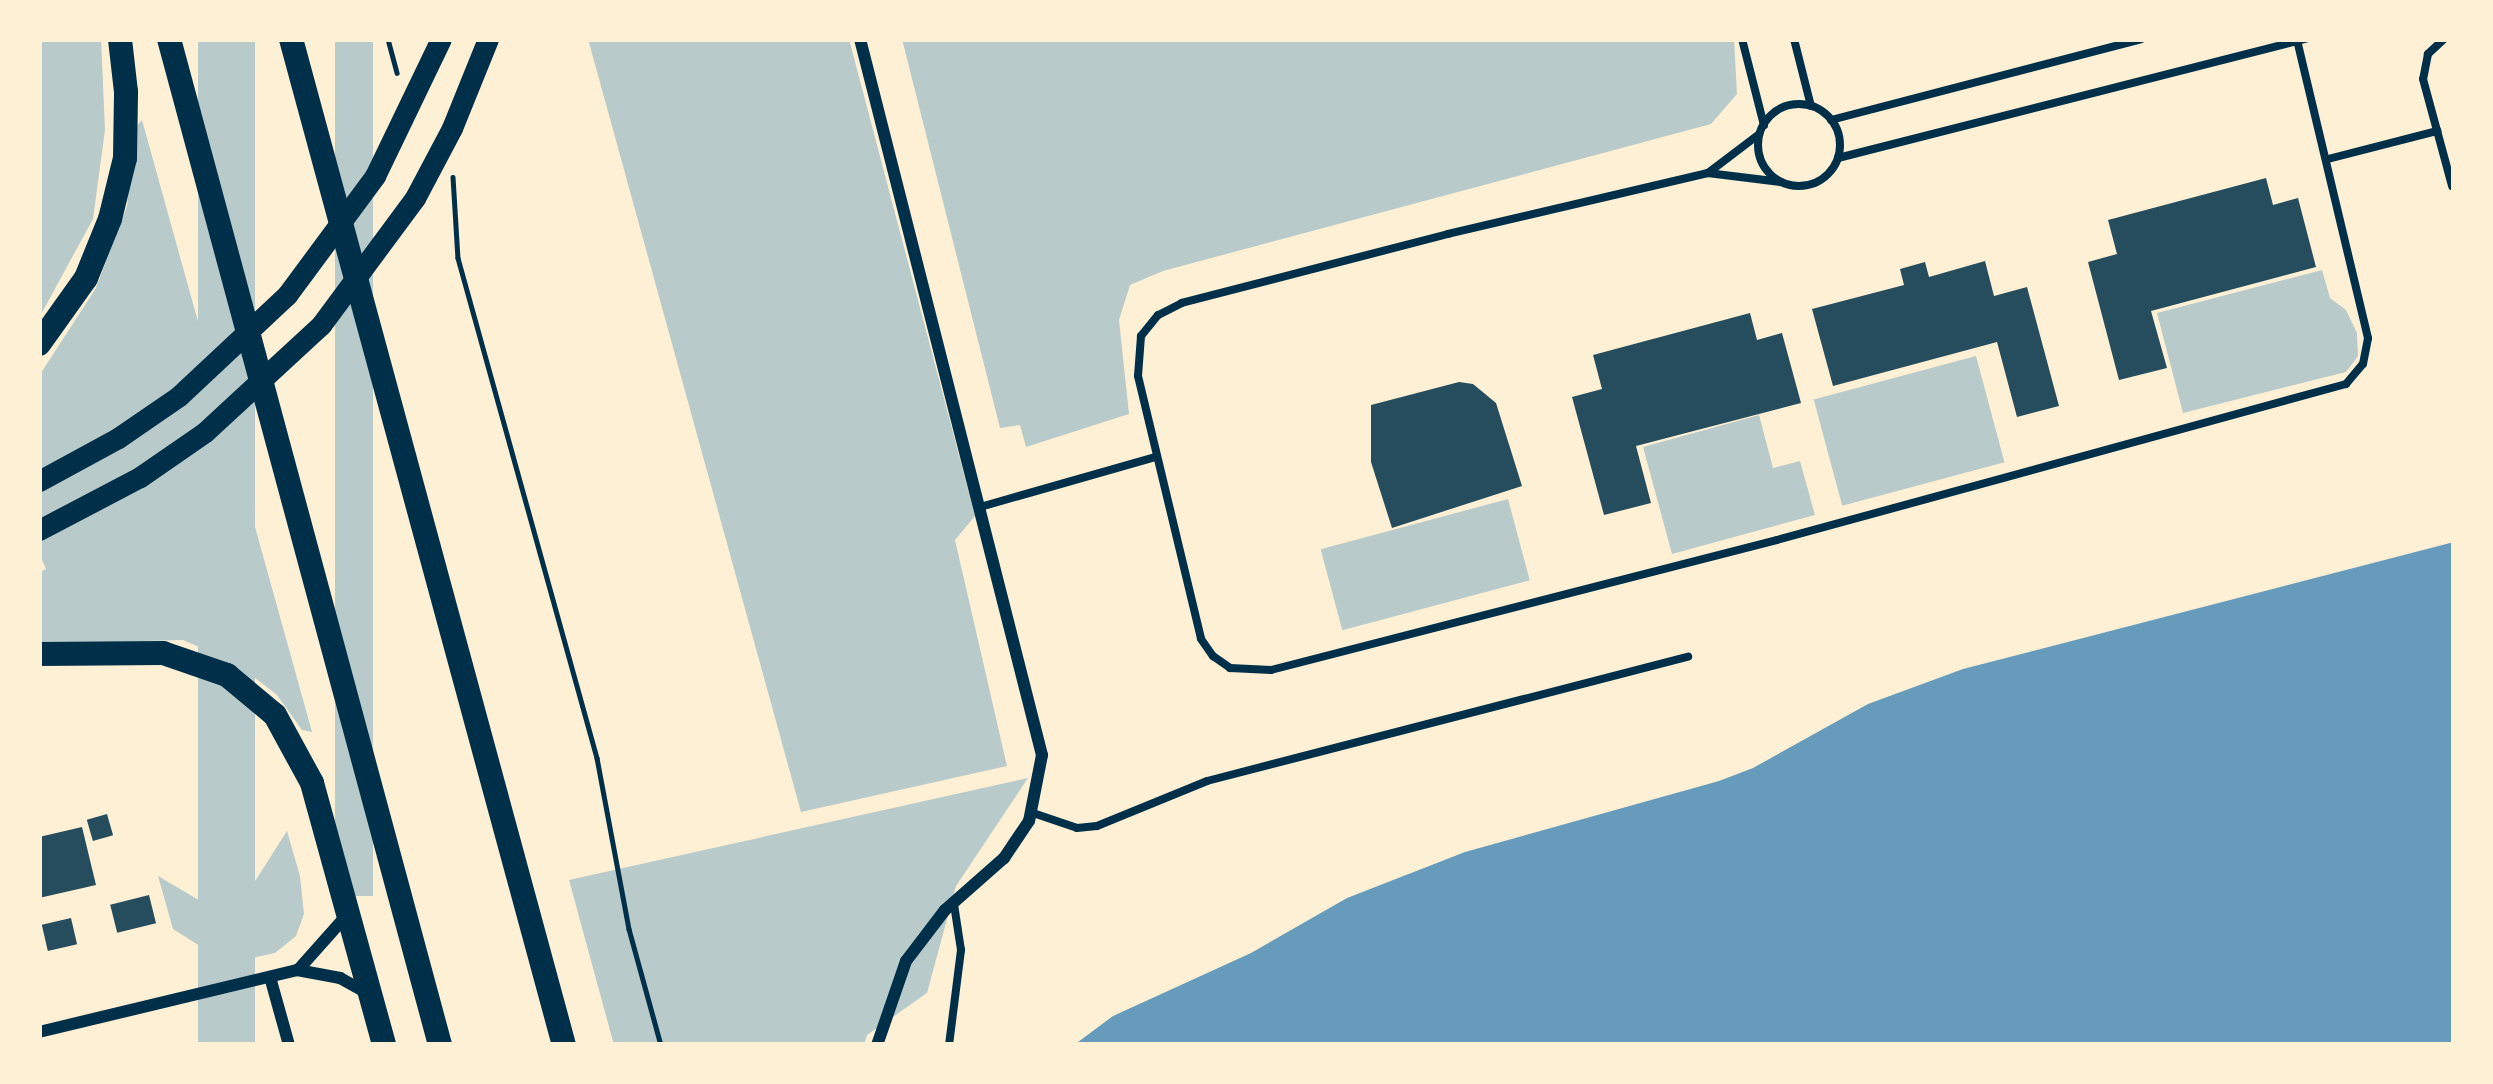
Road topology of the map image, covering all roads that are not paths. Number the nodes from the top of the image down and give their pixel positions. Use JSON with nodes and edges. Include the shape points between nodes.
{"nodes":[{"id":1,"x":120,"y":39,"type":"edge"},
{"id":2,"x":169,"y":39,"type":"edge"},
{"id":3,"x":291,"y":39,"type":"edge"},
{"id":4,"x":441,"y":39,"type":"edge"},
{"id":5,"x":488,"y":39,"type":"edge"},
{"id":6,"x":860,"y":39,"type":"edge"},
{"id":7,"x":1742,"y":39,"type":"edge"},
{"id":8,"x":1793,"y":39,"type":"edge"},
{"id":9,"x":2140,"y":39,"type":"edge"},
{"id":10,"x":2444,"y":39,"type":"edge"},
{"id":11,"x":2300,"y":40,"type":"edge"},
{"id":12,"x":1811,"y":106,"type":"junction"},
{"id":13,"x":1831,"y":120,"type":"junction"},
{"id":14,"x":1761,"y":130,"type":"junction"},
{"id":15,"x":2437,"y":131,"type":"junction"},
{"id":16,"x":1838,"y":158,"type":"junction"},
{"id":17,"x":2327,"y":159,"type":"junction"},
{"id":18,"x":1708,"y":172,"type":"junction"},
{"id":19,"x":1781,"y":182,"type":"junction"},
{"id":20,"x":2452,"y":186,"type":"edge"},
{"id":21,"x":39,"y":344,"type":"edge"},
{"id":22,"x":1155,"y":457,"type":"junction"},
{"id":23,"x":39,"y":481,"type":"edge"},
{"id":24,"x":980,"y":507,"type":"junction"},
{"id":25,"x":39,"y":530,"type":"edge"},
{"id":26,"x":39,"y":655,"type":"edge"},
{"id":27,"x":1688,"y":657,"type":"dead end"},
{"id":28,"x":1033,"y":813,"type":"junction"},
{"id":29,"x":954,"y":902,"type":"junction"},
{"id":30,"x":346,"y":916,"type":"junction"},
{"id":31,"x":297,"y":970,"type":"junction"},
{"id":32,"x":270,"y":977,"type":"junction"},
{"id":33,"x":368,"y":994,"type":"junction"},
{"id":34,"x":39,"y":1032,"type":"edge"},
{"id":35,"x":289,"y":1045,"type":"edge"},
{"id":36,"x":383,"y":1045,"type":"edge"},
{"id":37,"x":440,"y":1045,"type":"edge"},
{"id":38,"x":564,"y":1045,"type":"edge"},
{"id":39,"x":877,"y":1045,"type":"edge"},
{"id":40,"x":950,"y":1045,"type":"edge"}],
"edges":[{"from":1,"to":21,"type":"highway","via":[[125,158],[110,219],[86,278]]},
{"from":2,"to":37,"type":"highway"},
{"from":3,"to":38,"type":"highway"},
{"from":4,"to":23,"type":"main road","via":[[375,176],[287,295],[178,396]]},
{"from":5,"to":25,"type":"main road","via":[[415,198],[321,325],[205,433]]},
{"from":6,"to":24,"type":"street"},
{"from":7,"to":14,"type":"lane"},
{"from":8,"to":12,"type":"lane"},
{"from":9,"to":13,"type":"lane"},
{"from":10,"to":15,"type":"lane","via":[[2424,66]]},
{"from":11,"to":16,"type":"lane"},
{"from":11,"to":17,"type":"lane"},
{"from":12,"to":13,"type":"lane"},
{"from":12,"to":14,"type":"lane","via":[[1784,107]]},
{"from":13,"to":16,"type":"lane"},
{"from":14,"to":18,"type":"lane"},
{"from":14,"to":19,"type":"lane","via":[[1762,162]]},
{"from":15,"to":17,"type":"lane"},
{"from":15,"to":20,"type":"lane"},
{"from":16,"to":19,"type":"lane","via":[[1811,185]]},
{"from":17,"to":22,"type":"lane","via":[[2368,338],[2363,364],[2346,384],[1271,670],[1230,668],[1201,639]]},
{"from":18,"to":19,"type":"lane"},
{"from":18,"to":22,"type":"lane","via":[[1169,308],[1148,324],[1137,349]]},
{"from":22,"to":24,"type":"lane"},
{"from":24,"to":28,"type":"street","via":[[1042,755]]},
{"from":26,"to":30,"type":"highway","via":[[163,652],[199,662],[254,694],[295,742],[312,783]]},
{"from":27,"to":28,"type":"lane","via":[[1207,781],[1097,826],[1080,829]]},
{"from":28,"to":29,"type":"street","via":[[1004,858]]},
{"from":29,"to":39,"type":"street","via":[[906,961]]},
{"from":29,"to":40,"type":"lane","via":[[961,950]]},
{"from":30,"to":31,"type":"street"},
{"from":30,"to":33,"type":"highway"},
{"from":31,"to":32,"type":"street"},
{"from":31,"to":33,"type":"street","via":[[340,978]]},
{"from":32,"to":34,"type":"street"},
{"from":32,"to":35,"type":"street"},
{"from":33,"to":36,"type":"highway"}]}
